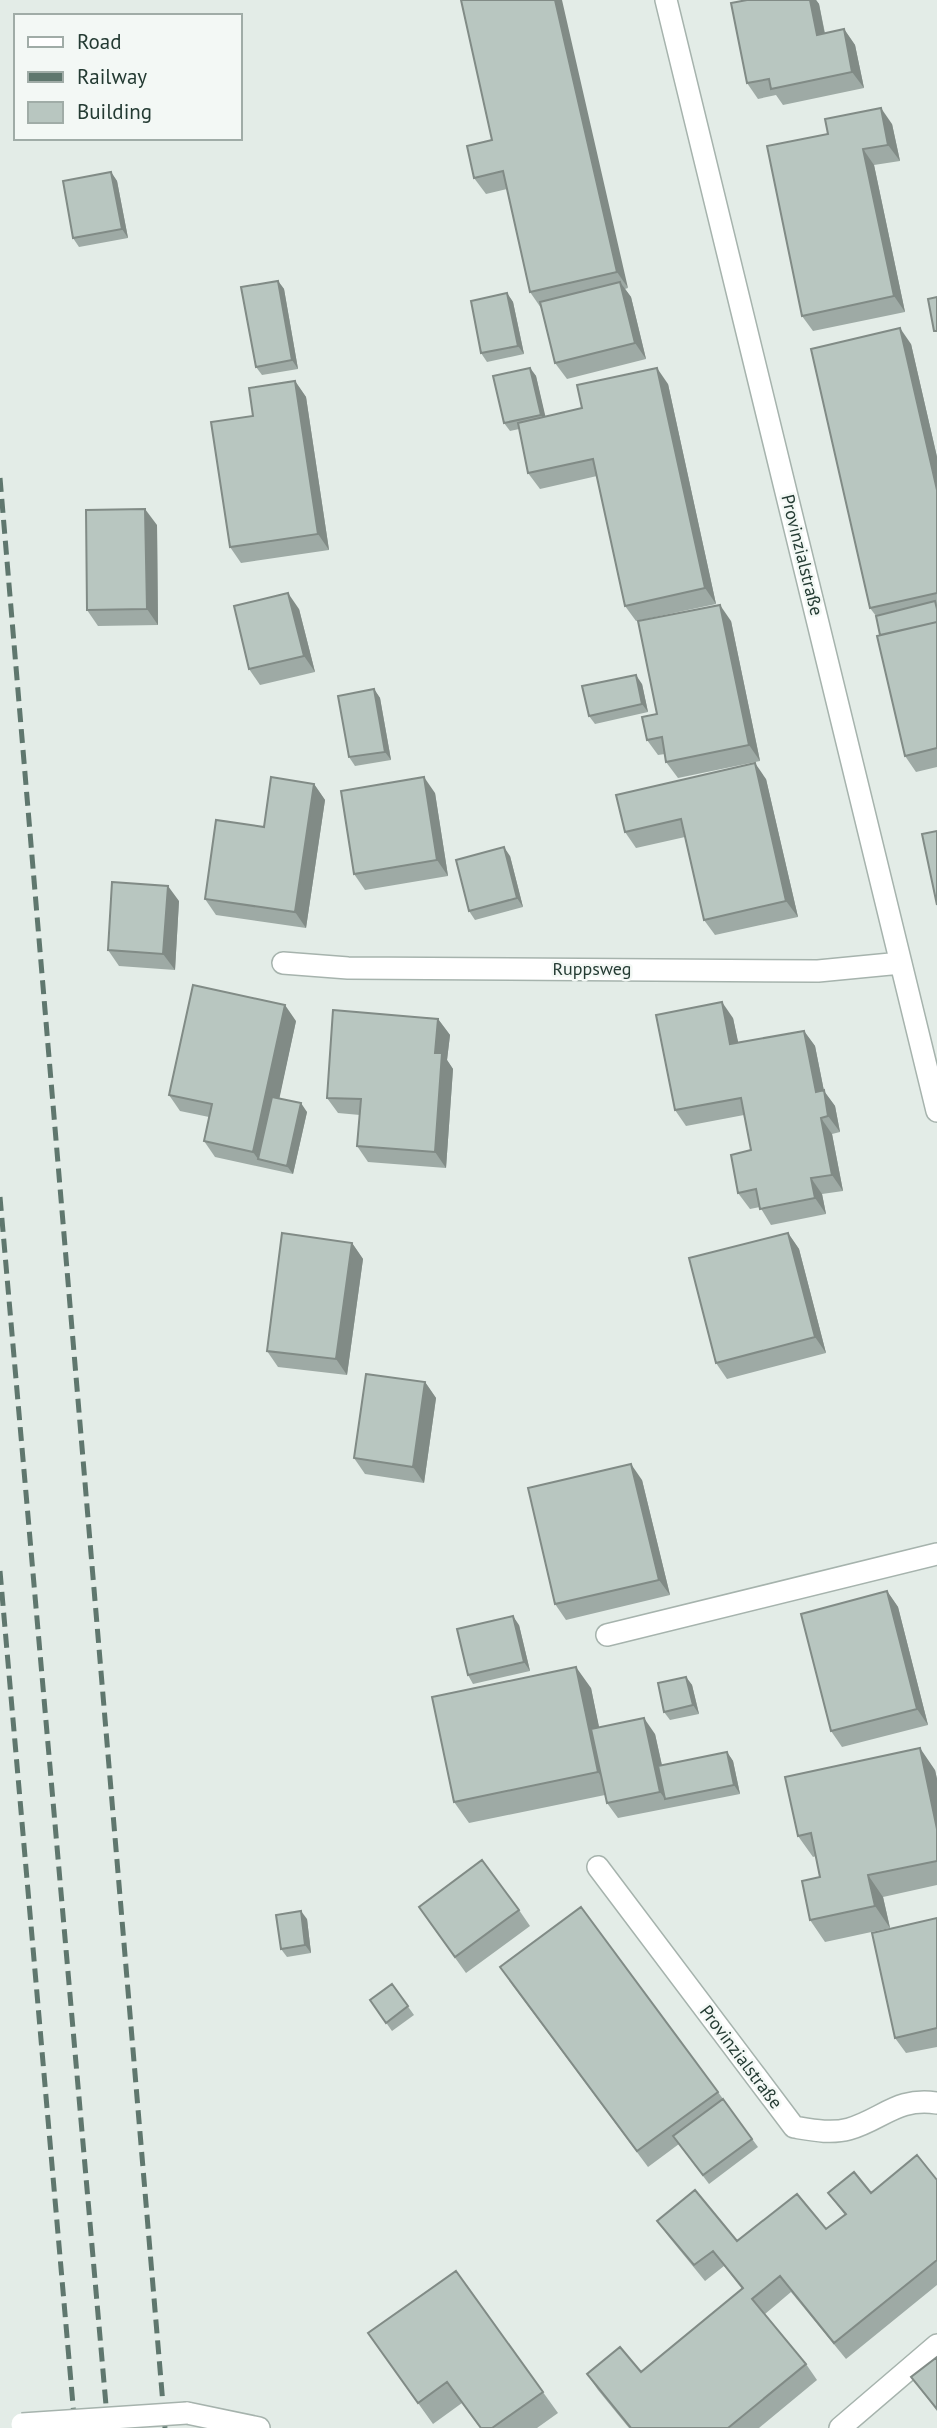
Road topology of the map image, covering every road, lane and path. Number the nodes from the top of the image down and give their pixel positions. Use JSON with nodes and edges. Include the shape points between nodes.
{"nodes":[{"id":1,"x":666,"y":0,"type":"edge"},
{"id":2,"x":283,"y":963,"type":"dead end"},
{"id":3,"x":901,"y":963,"type":"junction"},
{"id":4,"x":937,"y":1111,"type":"edge"},
{"id":5,"x":937,"y":1554,"type":"edge"},
{"id":6,"x":607,"y":1635,"type":"dead end"},
{"id":7,"x":598,"y":1867,"type":"dead end"},
{"id":8,"x":937,"y":2103,"type":"edge"},
{"id":9,"x":937,"y":2344,"type":"edge"},
{"id":10,"x":18,"y":2426,"type":"edge"},
{"id":11,"x":259,"y":2428,"type":"edge"},
{"id":12,"x":840,"y":2428,"type":"edge"}],
"edges":[{"from":1,"to":3,"type":"street","name":"Provinzialstraße"},
{"from":2,"to":3,"type":"street","name":"Ruppsweg","via":[[348,968],[818,971]]},
{"from":3,"to":4,"type":"street","name":"Provinzialstraße"},
{"from":5,"to":6,"type":"street"},
{"from":7,"to":8,"type":"street","name":"Provinzialstraße","via":[[794,2127],[824,2132],[849,2129],[900,2104]]},
{"from":9,"to":12,"type":"street"},
{"from":10,"to":11,"type":"street","bridge":true,"via":[[187,2413]]}]}
